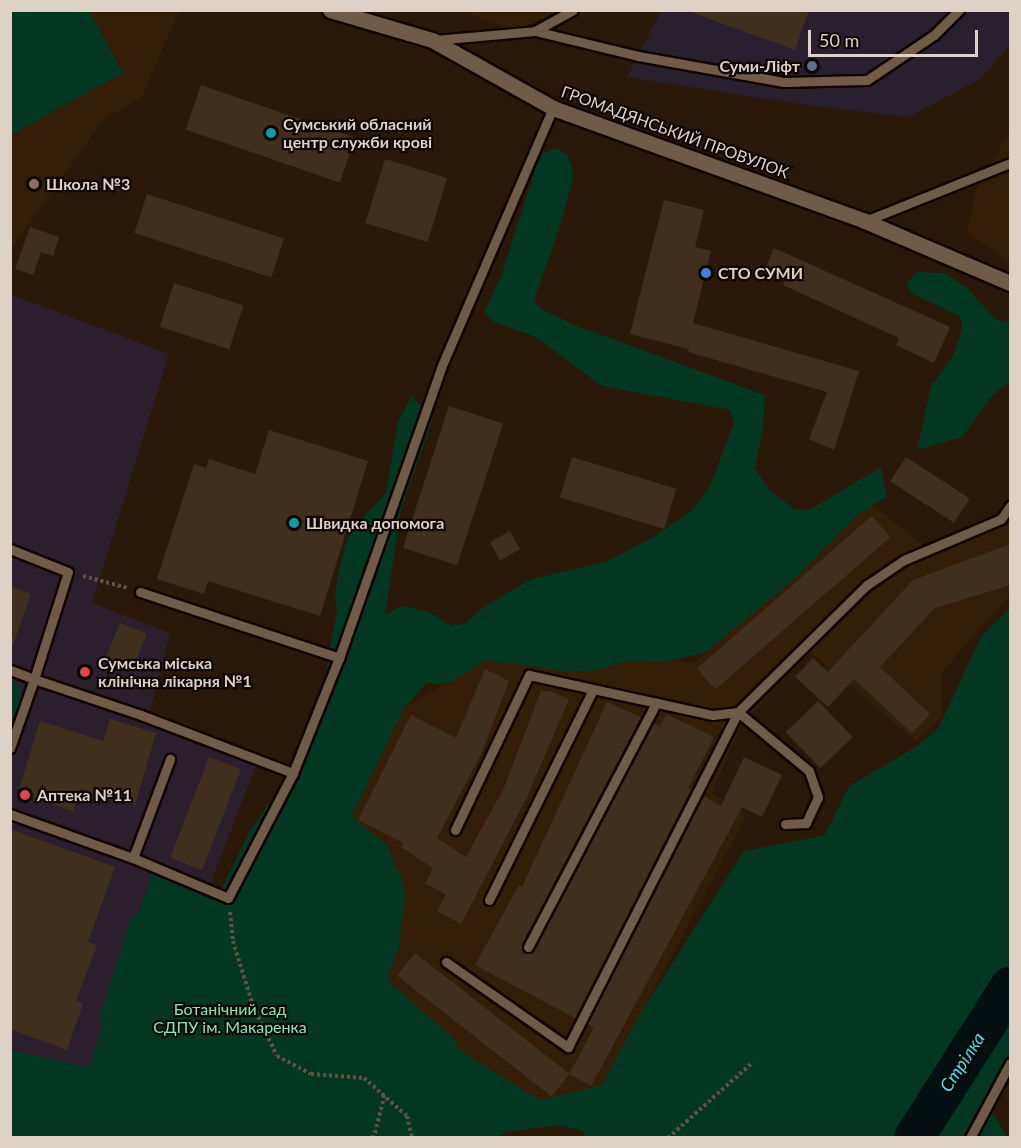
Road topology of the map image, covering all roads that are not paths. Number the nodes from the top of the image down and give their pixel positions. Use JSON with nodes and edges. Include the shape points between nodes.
{"nodes":[{"id":1,"x":330,"y":10,"type":"edge"},
{"id":2,"x":573,"y":10,"type":"edge"},
{"id":3,"x":959,"y":10,"type":"edge"},
{"id":4,"x":535,"y":31,"type":"junction"},
{"id":5,"x":432,"y":40,"type":"junction"},
{"id":6,"x":553,"y":108,"type":"junction"},
{"id":7,"x":1011,"y":163,"type":"edge"},
{"id":8,"x":865,"y":221,"type":"junction"},
{"id":9,"x":1011,"y":283,"type":"edge"},
{"id":10,"x":1011,"y":506,"type":"edge"},
{"id":11,"x":10,"y":549,"type":"edge"},
{"id":12,"x":140,"y":592,"type":"road end"},
{"id":13,"x":339,"y":658,"type":"junction"},
{"id":14,"x":10,"y":670,"type":"edge"},
{"id":15,"x":34,"y":679,"type":"junction"},
{"id":16,"x":592,"y":690,"type":"junction"},
{"id":17,"x":656,"y":704,"type":"junction"},
{"id":18,"x":738,"y":712,"type":"junction"},
{"id":19,"x":10,"y":748,"type":"edge"},
{"id":20,"x":170,"y":759,"type":"dead end"},
{"id":21,"x":293,"y":773,"type":"junction"},
{"id":22,"x":10,"y":814,"type":"edge"},
{"id":23,"x":785,"y":824,"type":"dead end"},
{"id":24,"x":455,"y":830,"type":"dead end"},
{"id":25,"x":133,"y":858,"type":"junction"},
{"id":26,"x":489,"y":900,"type":"dead end"},
{"id":27,"x":528,"y":947,"type":"dead end"},
{"id":28,"x":446,"y":962,"type":"dead end"},
{"id":29,"x":1011,"y":1063,"type":"edge"},
{"id":30,"x":970,"y":1137,"type":"edge"}],
"edges":[{"from":1,"to":5,"type":"street","name":"ГРОМАДЯНСЬКИЙ ПРОВУЛОК"},
{"from":2,"to":4,"type":"lane"},
{"from":3,"to":4,"type":"lane","via":[[933,35],[867,80],[784,82],[638,56]]},
{"from":4,"to":5,"type":"lane"},
{"from":5,"to":6,"type":"street","name":"ГРОМАДЯНСЬКИЙ ПРОВУЛОК"},
{"from":6,"to":8,"type":"street","name":"ГРОМАДЯНСЬКИЙ ПРОВУЛОК"},
{"from":6,"to":13,"type":"lane","via":[[443,363]]},
{"from":7,"to":8,"type":"lane"},
{"from":8,"to":9,"type":"street","name":"ГРОМАДЯНСЬКИЙ ПРОВУЛОК"},
{"from":10,"to":18,"type":"lane","via":[[1001,519],[904,560],[867,585]]},
{"from":11,"to":15,"type":"lane","via":[[68,572]]},
{"from":12,"to":13,"type":"lane"},
{"from":13,"to":21,"type":"lane"},
{"from":14,"to":15,"type":"lane"},
{"from":15,"to":19,"type":"lane"},
{"from":15,"to":21,"type":"lane"},
{"from":16,"to":17,"type":"lane"},
{"from":16,"to":24,"type":"lane","via":[[530,675]]},
{"from":16,"to":26,"type":"lane"},
{"from":17,"to":18,"type":"lane","via":[[713,715]]},
{"from":17,"to":27,"type":"lane"},
{"from":18,"to":23,"type":"lane","via":[[809,771],[818,798],[806,823]]},
{"from":18,"to":28,"type":"lane","via":[[568,1047]]},
{"from":20,"to":25,"type":"lane"},
{"from":21,"to":25,"type":"lane","via":[[228,898]]},
{"from":22,"to":25,"type":"lane"},
{"from":29,"to":30,"type":"lane"}]}
